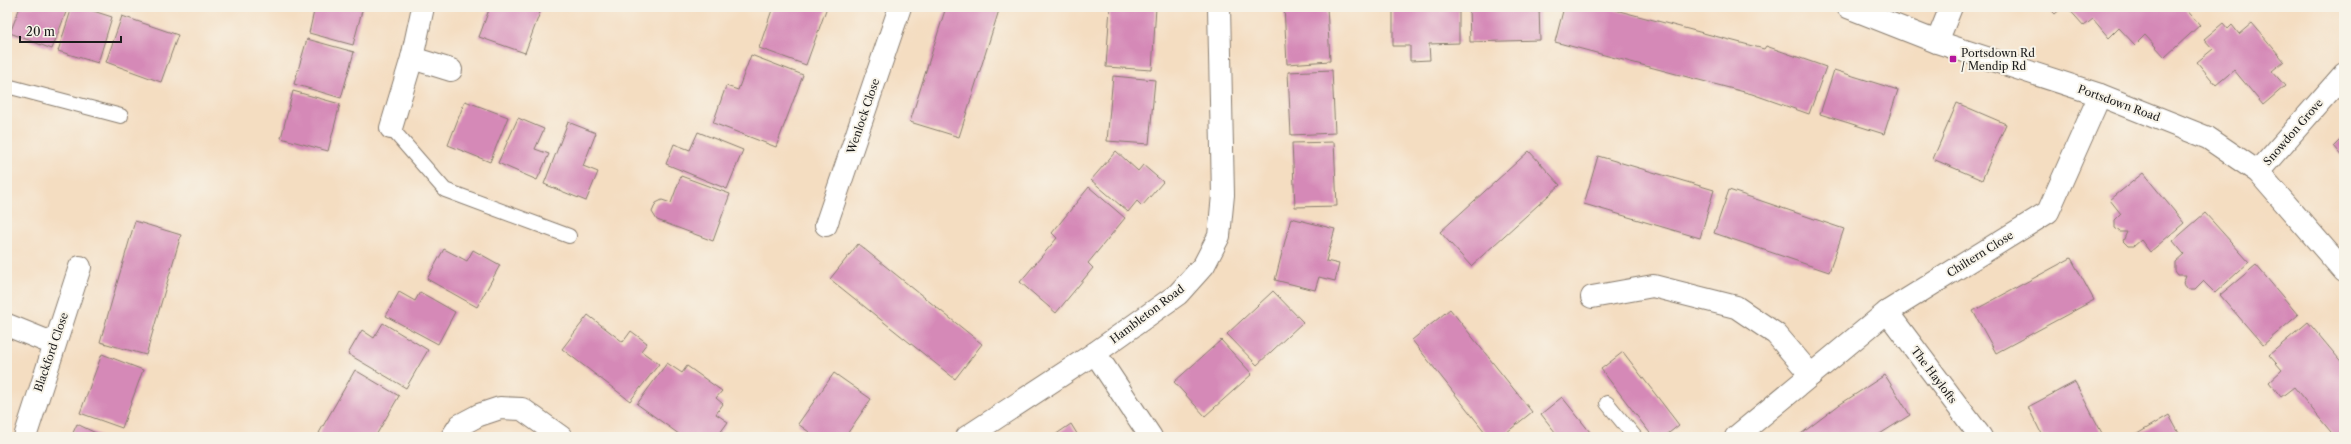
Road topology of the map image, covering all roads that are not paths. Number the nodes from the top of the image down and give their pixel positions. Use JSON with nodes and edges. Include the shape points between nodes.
{"nodes":[{"id":1,"x":423,"y":7,"type":"edge"},
{"id":2,"x":900,"y":7,"type":"edge"},
{"id":3,"x":1219,"y":7,"type":"edge"},
{"id":4,"x":1848,"y":7,"type":"edge"},
{"id":5,"x":1951,"y":7,"type":"edge"},
{"id":6,"x":1937,"y":42,"type":"junction"},
{"id":7,"x":412,"y":58,"type":"junction"},
{"id":8,"x":451,"y":70,"type":"dead end"},
{"id":9,"x":2344,"y":74,"type":"edge"},
{"id":10,"x":7,"y":86,"type":"edge"},
{"id":11,"x":2100,"y":95,"type":"junction"},
{"id":12,"x":121,"y":116,"type":"dead end"},
{"id":13,"x":391,"y":128,"type":"joint"},
{"id":14,"x":2258,"y":172,"type":"junction"},
{"id":15,"x":826,"y":225,"type":"dead end"},
{"id":16,"x":569,"y":236,"type":"dead end"},
{"id":17,"x":80,"y":267,"type":"dead end"},
{"id":18,"x":2344,"y":271,"type":"edge"},
{"id":19,"x":1592,"y":296,"type":"dead end"},
{"id":20,"x":1887,"y":312,"type":"junction"},
{"id":21,"x":7,"y":325,"type":"edge"},
{"id":22,"x":54,"y":344,"type":"junction"},
{"id":23,"x":1095,"y":353,"type":"junction"},
{"id":24,"x":1811,"y":374,"type":"junction"},
{"id":25,"x":1607,"y":403,"type":"dead end"},
{"id":26,"x":25,"y":437,"type":"edge"},
{"id":27,"x":452,"y":437,"type":"edge"},
{"id":28,"x":561,"y":437,"type":"edge"},
{"id":29,"x":967,"y":437,"type":"edge"},
{"id":30,"x":1151,"y":437,"type":"edge"},
{"id":31,"x":1635,"y":437,"type":"edge"},
{"id":32,"x":1736,"y":437,"type":"edge"},
{"id":33,"x":1981,"y":437,"type":"edge"}],
"edges":[{"from":1,"to":7,"type":"street"},
{"from":2,"to":15,"type":"street","name":"Wenlock Close"},
{"from":3,"to":23,"type":"street","name":"Hambleton Road","via":[[1223,195],[1219,236],[1204,265],[1178,294]]},
{"from":4,"to":6,"type":"street","name":"Portsdown Road"},
{"from":5,"to":6,"type":"street"},
{"from":6,"to":11,"type":"street","name":"Portsdown Road"},
{"from":7,"to":8,"type":"street"},
{"from":7,"to":13,"type":"street"},
{"from":9,"to":14,"type":"street","name":"Snowdon Grove"},
{"from":10,"to":12,"type":"lane"},
{"from":11,"to":14,"type":"street","name":"Portsdown Road","via":[[2208,138]]},
{"from":11,"to":20,"type":"street","name":"Chiltern Close","via":[[2048,212]]},
{"from":13,"to":16,"type":"lane","via":[[445,190]]},
{"from":14,"to":18,"type":"street","name":"Portsdown Road"},
{"from":17,"to":22,"type":"street","name":"Blackford Close"},
{"from":19,"to":24,"type":"street","via":[[1653,286],[1736,307],[1776,334]]},
{"from":20,"to":24,"type":"street","name":"Chiltern Close"},
{"from":20,"to":33,"type":"street","name":"The Haylofts"},
{"from":21,"to":22,"type":"street"},
{"from":22,"to":26,"type":"street","name":"Blackford Close"},
{"from":23,"to":29,"type":"street","name":"Hambleton Road"},
{"from":23,"to":30,"type":"street"},
{"from":24,"to":32,"type":"street","name":"Chiltern Close"},
{"from":25,"to":31,"type":"lane"},
{"from":27,"to":28,"type":"street","via":[[460,425],[500,408],[522,409]]}]}
